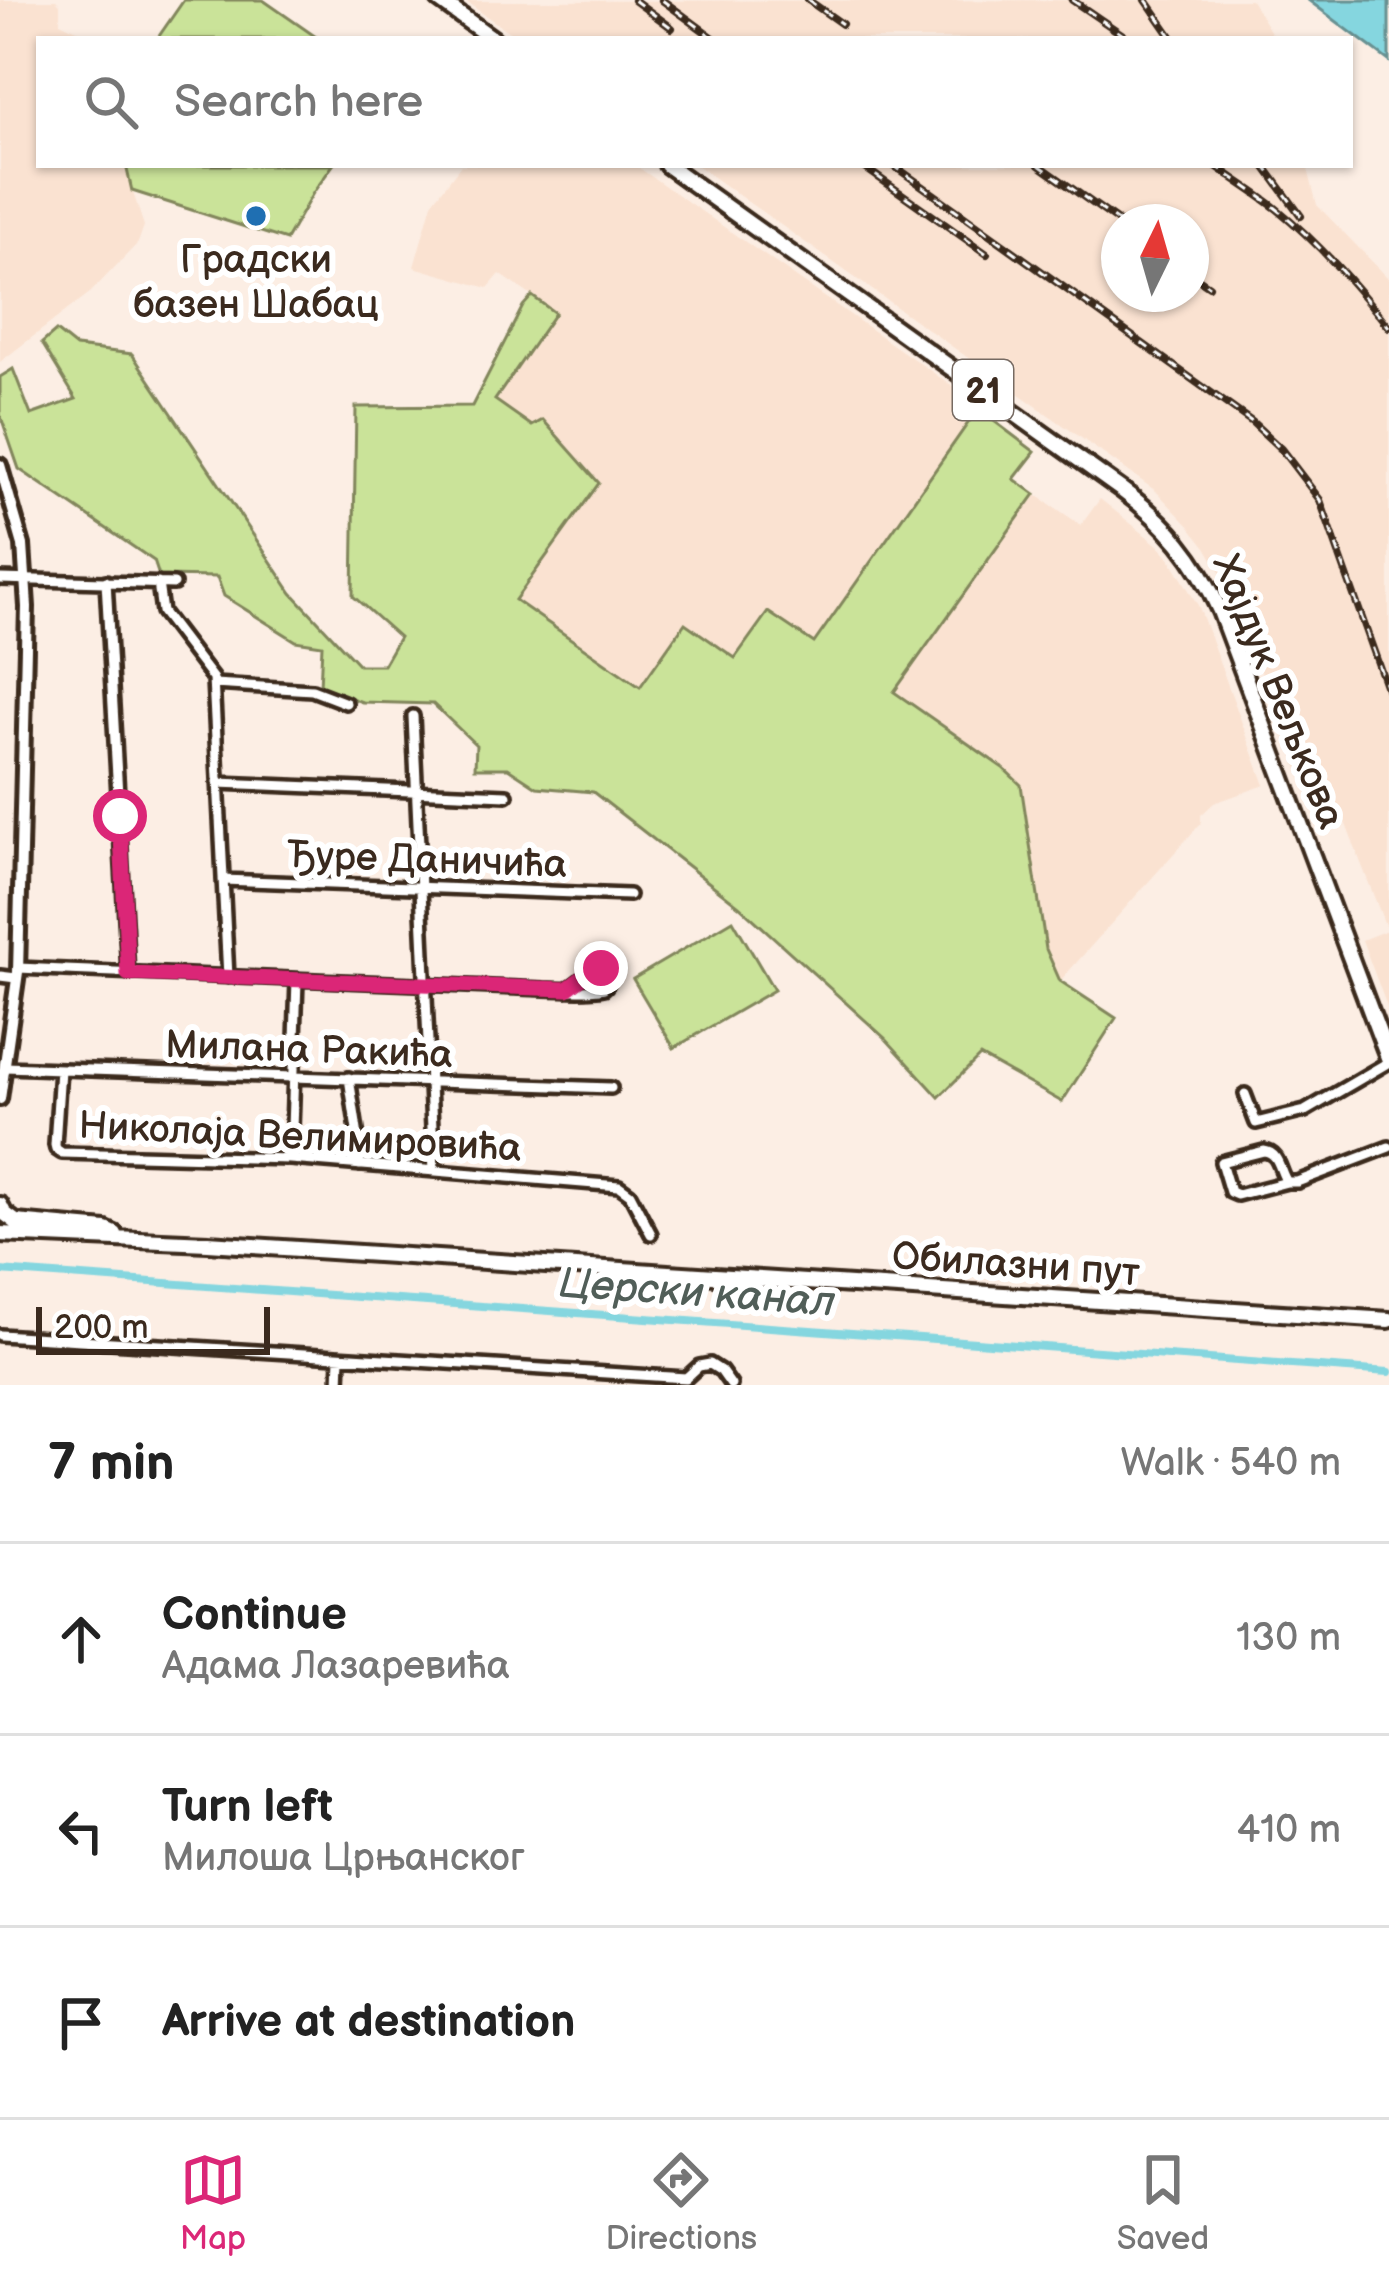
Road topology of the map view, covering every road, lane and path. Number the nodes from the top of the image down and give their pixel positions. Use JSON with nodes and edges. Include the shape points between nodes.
{"nodes":[{"id":1,"x":439,"y":0,"type":"edge"},
{"id":2,"x":489,"y":36,"type":"edge"},
{"id":3,"x":672,"y":168,"type":"edge"},
{"id":4,"x":0,"y":465,"type":"edge"},
{"id":5,"x":26,"y":578,"type":"junction"},
{"id":6,"x":0,"y":579,"type":"edge"},
{"id":7,"x":106,"y":581,"type":"junction"},
{"id":8,"x":158,"y":584,"type":"junction"},
{"id":9,"x":174,"y":584,"type":"dead end"},
{"id":10,"x":214,"y":684,"type":"junction"},
{"id":11,"x":346,"y":703,"type":"dead end"},
{"id":12,"x":413,"y":716,"type":"dead end"},
{"id":13,"x":218,"y":782,"type":"junction"},
{"id":14,"x":415,"y":790,"type":"junction"},
{"id":15,"x":506,"y":795,"type":"dead end"},
{"id":16,"x":224,"y":880,"type":"junction"},
{"id":17,"x":419,"y":888,"type":"junction"},
{"id":18,"x":629,"y":895,"type":"dead end"},
{"id":19,"x":17,"y":973,"type":"junction"},
{"id":20,"x":128,"y":974,"type":"junction"},
{"id":21,"x":0,"y":976,"type":"edge"},
{"id":22,"x":228,"y":977,"type":"junction"},
{"id":23,"x":297,"y":980,"type":"junction"},
{"id":24,"x":424,"y":984,"type":"junction"},
{"id":25,"x":567,"y":989,"type":"dead end"},
{"id":26,"x":1389,"y":1061,"type":"edge"},
{"id":27,"x":60,"y":1069,"type":"junction"},
{"id":28,"x":3,"y":1075,"type":"edge"},
{"id":29,"x":294,"y":1076,"type":"junction"},
{"id":30,"x":349,"y":1078,"type":"junction"},
{"id":31,"x":430,"y":1084,"type":"junction"},
{"id":32,"x":610,"y":1088,"type":"dead end"},
{"id":33,"x":1244,"y":1094,"type":"dead end"},
{"id":34,"x":0,"y":1099,"type":"edge"},
{"id":35,"x":1389,"y":1147,"type":"edge"},
{"id":36,"x":292,"y":1159,"type":"junction"},
{"id":37,"x":359,"y":1165,"type":"junction"},
{"id":38,"x":434,"y":1171,"type":"junction"},
{"id":39,"x":1287,"y":1182,"type":"junction"},
{"id":40,"x":0,"y":1205,"type":"edge"},
{"id":41,"x":0,"y":1230,"type":"edge"},
{"id":42,"x":116,"y":1234,"type":"junction"},
{"id":43,"x":651,"y":1234,"type":"dead end"},
{"id":44,"x":208,"y":1243,"type":"junction"},
{"id":45,"x":1389,"y":1320,"type":"edge"},
{"id":46,"x":0,"y":1335,"type":"edge"},
{"id":47,"x":340,"y":1357,"type":"junction"},
{"id":48,"x":686,"y":1382,"type":"edge"},
{"id":49,"x":339,"y":1385,"type":"edge"},
{"id":50,"x":731,"y":1385,"type":"edge"}],
"edges":[{"from":1,"to":2,"type":"main road"},
{"from":3,"to":26,"type":"main road","name":"Хајдук Вељкова","number":"21","via":[[1175,535],[1220,610]]},
{"from":4,"to":5,"type":"street"},
{"from":5,"to":6,"type":"street"},
{"from":5,"to":7,"type":"street"},
{"from":5,"to":19,"type":"street"},
{"from":7,"to":8,"type":"street"},
{"from":7,"to":20,"type":"street"},
{"from":8,"to":9,"type":"street"},
{"from":8,"to":10,"type":"street","via":[[161,612]]},
{"from":10,"to":11,"type":"street","via":[[312,690]]},
{"from":10,"to":13,"type":"street"},
{"from":12,"to":14,"type":"street"},
{"from":13,"to":14,"type":"street"},
{"from":13,"to":16,"type":"street"},
{"from":14,"to":15,"type":"street"},
{"from":14,"to":17,"type":"street"},
{"from":16,"to":17,"type":"street","name":"Ђуре Даничића"},
{"from":16,"to":22,"type":"street"},
{"from":17,"to":18,"type":"street","name":"Ђуре Даничића"},
{"from":17,"to":24,"type":"street"},
{"from":19,"to":20,"type":"street"},
{"from":19,"to":21,"type":"street"},
{"from":19,"to":28,"type":"street"},
{"from":20,"to":22,"type":"street"},
{"from":22,"to":23,"type":"street"},
{"from":23,"to":24,"type":"street"},
{"from":23,"to":29,"type":"street"},
{"from":24,"to":25,"type":"street"},
{"from":24,"to":31,"type":"street"},
{"from":26,"to":33,"type":"street","via":[[1283,1118],[1256,1123]]},
{"from":27,"to":28,"type":"street","name":"Милана Ракића"},
{"from":27,"to":29,"type":"street","name":"Милана Ракића"},
{"from":27,"to":36,"type":"street","name":"Николаја Велимировића","via":[[58,1152]]},
{"from":28,"to":34,"type":"street"},
{"from":29,"to":30,"type":"street","name":"Милана Ракића"},
{"from":29,"to":36,"type":"street"},
{"from":30,"to":31,"type":"street","name":"Милана Ракића"},
{"from":30,"to":37,"type":"street"},
{"from":31,"to":32,"type":"street","name":"Милана Ракића"},
{"from":31,"to":38,"type":"street"},
{"from":35,"to":39,"type":"street"},
{"from":36,"to":37,"type":"street","name":"Николаја Велимировића"},
{"from":37,"to":38,"type":"street","name":"Николаја Велимировића"},
{"from":38,"to":43,"type":"street","name":"Николаја Велимировића","via":[[623,1186]]},
{"from":39,"to":39,"type":"street","via":[[1271,1152],[1221,1162],[1233,1194]]},
{"from":40,"to":42,"type":"main road","via":[[16,1222]]},
{"from":41,"to":42,"type":"main road","name":"Обилазни пут"},
{"from":41,"to":44,"type":"main road","name":"Обилазни пут"},
{"from":42,"to":44,"type":"main road","name":"Обилазни пут"},
{"from":44,"to":45,"type":"main road","name":"Обилазни пут"},
{"from":46,"to":47,"type":"street"},
{"from":47,"to":48,"type":"street"},
{"from":47,"to":49,"type":"street"},
{"from":48,"to":50,"type":"street","via":[[710,1364]]}]}
